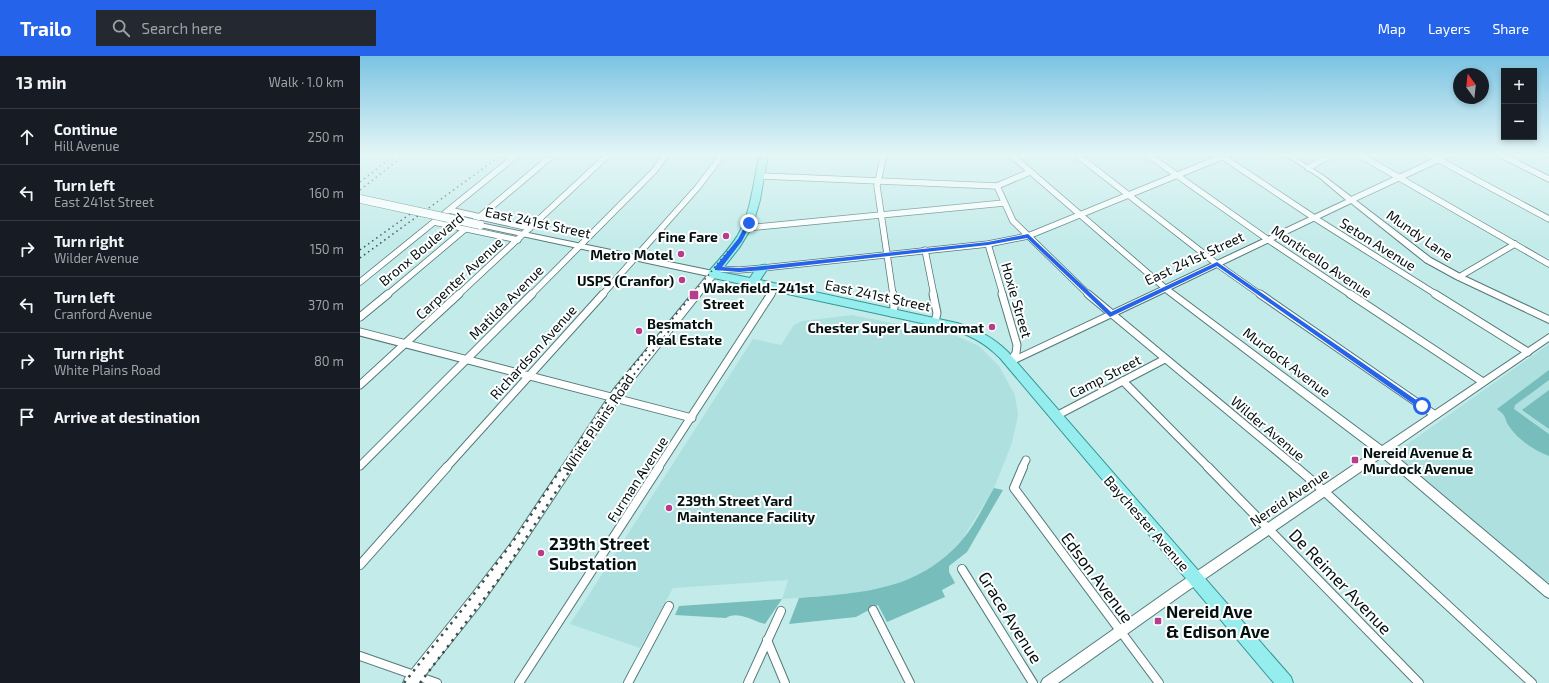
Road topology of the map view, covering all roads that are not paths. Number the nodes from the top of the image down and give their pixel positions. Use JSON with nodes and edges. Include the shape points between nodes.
{"nodes":[{"id":1,"x":482,"y":183,"type":"edge"},
{"id":2,"x":518,"y":183,"type":"edge"},
{"id":3,"x":578,"y":183,"type":"edge"},
{"id":4,"x":642,"y":183,"type":"edge"},
{"id":5,"x":701,"y":183,"type":"edge"},
{"id":6,"x":758,"y":183,"type":"edge"},
{"id":7,"x":877,"y":183,"type":"edge"},
{"id":8,"x":915,"y":183,"type":"edge"},
{"id":9,"x":1003,"y":183,"type":"edge"},
{"id":10,"x":1043,"y":183,"type":"edge"},
{"id":11,"x":1115,"y":183,"type":"edge"},
{"id":12,"x":1156,"y":183,"type":"edge"},
{"id":13,"x":1189,"y":183,"type":"edge"},
{"id":14,"x":1263,"y":183,"type":"edge"},
{"id":15,"x":1329,"y":183,"type":"edge"},
{"id":16,"x":1388,"y":183,"type":"edge"},
{"id":17,"x":1408,"y":183,"type":"edge"},
{"id":18,"x":1482,"y":183,"type":"edge"},
{"id":19,"x":997,"y":186,"type":"junction"},
{"id":20,"x":1129,"y":194,"type":"junction"},
{"id":21,"x":360,"y":199,"type":"edge"},
{"id":22,"x":1351,"y":200,"type":"junction"},
{"id":23,"x":1004,"y":202,"type":"junction"},
{"id":24,"x":449,"y":210,"type":"junction"},
{"id":25,"x":881,"y":215,"type":"junction"},
{"id":26,"x":1080,"y":215,"type":"junction"},
{"id":27,"x":478,"y":216,"type":"junction"},
{"id":28,"x":1314,"y":217,"type":"junction"},
{"id":29,"x":1549,"y":219,"type":"edge"},
{"id":30,"x":434,"y":222,"type":"junction"},
{"id":31,"x":747,"y":228,"type":"junction"},
{"id":32,"x":465,"y":229,"type":"junction"},
{"id":33,"x":524,"y":234,"type":"junction"},
{"id":34,"x":1028,"y":236,"type":"junction"},
{"id":35,"x":1267,"y":239,"type":"junction"},
{"id":36,"x":988,"y":244,"type":"junction"},
{"id":37,"x":1515,"y":244,"type":"junction"},
{"id":38,"x":578,"y":246,"type":"junction"},
{"id":39,"x":925,"y":250,"type":"junction"},
{"id":40,"x":887,"y":254,"type":"junction"},
{"id":41,"x":634,"y":258,"type":"junction"},
{"id":42,"x":1217,"y":264,"type":"junction"},
{"id":43,"x":1549,"y":264,"type":"edge"},
{"id":44,"x":763,"y":268,"type":"junction"},
{"id":45,"x":715,"y":272,"type":"junction"},
{"id":46,"x":1459,"y":277,"type":"junction"},
{"id":47,"x":360,"y":282,"type":"edge"},
{"id":48,"x":752,"y":283,"type":"junction"},
{"id":49,"x":775,"y":288,"type":"junction"},
{"id":50,"x":1164,"y":288,"type":"junction"},
{"id":51,"x":892,"y":313,"type":"junction"},
{"id":52,"x":1110,"y":314,"type":"junction"},
{"id":53,"x":360,"y":316,"type":"edge"},
{"id":54,"x":1549,"y":320,"type":"edge"},
{"id":55,"x":935,"y":322,"type":"junction"},
{"id":56,"x":360,"y":332,"type":"edge"},
{"id":57,"x":1549,"y":337,"type":"edge"},
{"id":58,"x":405,"y":344,"type":"junction"},
{"id":59,"x":1528,"y":352,"type":"junction"},
{"id":60,"x":466,"y":360,"type":"junction"},
{"id":61,"x":1165,"y":360,"type":"junction"},
{"id":62,"x":1010,"y":362,"type":"junction"},
{"id":63,"x":530,"y":376,"type":"junction"},
{"id":64,"x":1123,"y":381,"type":"junction"},
{"id":65,"x":1483,"y":382,"type":"junction"},
{"id":66,"x":360,"y":385,"type":"edge"},
{"id":67,"x":613,"y":398,"type":"junction"},
{"id":68,"x":1436,"y":415,"type":"junction"},
{"id":69,"x":1056,"y":416,"type":"junction"},
{"id":70,"x":692,"y":418,"type":"junction"},
{"id":71,"x":1383,"y":452,"type":"junction"},
{"id":72,"x":1026,"y":460,"type":"dead end"},
{"id":73,"x":360,"y":466,"type":"edge"},
{"id":74,"x":1324,"y":491,"type":"junction"},
{"id":75,"x":1269,"y":529,"type":"junction"},
{"id":76,"x":360,"y":565,"type":"edge"},
{"id":77,"x":962,"y":569,"type":"dead end"},
{"id":78,"x":1196,"y":579,"type":"junction"},
{"id":79,"x":1549,"y":592,"type":"edge"},
{"id":80,"x":669,"y":606,"type":"dead end"},
{"id":81,"x":873,"y":610,"type":"dead end"},
{"id":82,"x":781,"y":611,"type":"dead end"},
{"id":83,"x":1121,"y":632,"type":"junction"},
{"id":84,"x":767,"y":640,"type":"junction"},
{"id":85,"x":360,"y":656,"type":"edge"},
{"id":86,"x":413,"y":679,"type":"edge"},
{"id":87,"x":437,"y":683,"type":"edge"},
{"id":88,"x":519,"y":683,"type":"edge"},
{"id":89,"x":628,"y":683,"type":"edge"},
{"id":90,"x":748,"y":683,"type":"edge"},
{"id":91,"x":785,"y":683,"type":"edge"},
{"id":92,"x":910,"y":683,"type":"edge"},
{"id":93,"x":1033,"y":683,"type":"edge"},
{"id":94,"x":1047,"y":683,"type":"edge"},
{"id":95,"x":1159,"y":683,"type":"edge"},
{"id":96,"x":1284,"y":683,"type":"edge"},
{"id":97,"x":1418,"y":683,"type":"edge"},
{"id":98,"x":1532,"y":683,"type":"edge"}],
"edges":[{"from":1,"to":24,"type":"street"},
{"from":2,"to":27,"type":"street","name":"Bronx Boulevard"},
{"from":3,"to":33,"type":"street","name":"Carpenter Avenue"},
{"from":4,"to":38,"type":"street","name":"Matilda Avenue"},
{"from":5,"to":41,"type":"street","name":"Richardson Avenue"},
{"from":6,"to":31,"type":"main road","name":"White Plains Road"},
{"from":7,"to":25,"type":"street"},
{"from":8,"to":19,"type":"street"},
{"from":9,"to":19,"type":"street"},
{"from":10,"to":26,"type":"street","name":"Murdock Avenue"},
{"from":11,"to":20,"type":"street"},
{"from":12,"to":20,"type":"street"},
{"from":13,"to":35,"type":"street","name":"Monticello Avenue"},
{"from":14,"to":28,"type":"street","name":"Seton Avenue"},
{"from":15,"to":22,"type":"street","name":"Mundy Lane"},
{"from":16,"to":22,"type":"street"},
{"from":17,"to":37,"type":"street"},
{"from":18,"to":29,"type":"street"},
{"from":19,"to":23,"type":"street","name":"Wilder Avenue"},
{"from":20,"to":26,"type":"street"},
{"from":20,"to":42,"type":"street"},
{"from":21,"to":33,"type":"street","name":"East 241st Street","bridge":true},
{"from":22,"to":28,"type":"street","name":"East 241st Street"},
{"from":22,"to":46,"type":"street","name":"Mundy Lane","via":[[1417,252]]},
{"from":23,"to":25,"type":"street"},
{"from":23,"to":34,"type":"street","name":"Wilder Avenue","via":[[1013,221]]},
{"from":24,"to":27,"type":"street","name":"East 241st Street"},
{"from":24,"to":30,"type":"street"},
{"from":25,"to":31,"type":"street"},
{"from":25,"to":40,"type":"street"},
{"from":26,"to":34,"type":"street"},
{"from":26,"to":50,"type":"street","name":"Murdock Avenue"},
{"from":27,"to":32,"type":"street","name":"Bronx Boulevard"},
{"from":27,"to":33,"type":"street","name":"East 241st Street"},
{"from":28,"to":35,"type":"street","name":"East 241st Street"},
{"from":28,"to":59,"type":"street","name":"Seton Avenue"},
{"from":30,"to":32,"type":"street","name":"East 241st Street"},
{"from":30,"to":47,"type":"street"},
{"from":31,"to":45,"type":"main road","name":"White Plains Road"},
{"from":32,"to":33,"type":"street","name":"East 241st Street"},
{"from":32,"to":53,"type":"street","name":"Bronx Boulevard"},
{"from":33,"to":38,"type":"street","name":"East 241st Street"},
{"from":33,"to":58,"type":"street","name":"Carpenter Avenue"},
{"from":34,"to":36,"type":"street"},
{"from":34,"to":52,"type":"street","name":"Wilder Avenue"},
{"from":35,"to":42,"type":"street","name":"East 241st Street"},
{"from":35,"to":65,"type":"street","name":"Monticello Avenue"},
{"from":36,"to":39,"type":"street"},
{"from":36,"to":62,"type":"street","name":"Hoxie Street","via":[[1017,345],[1016,353]]},
{"from":37,"to":43,"type":"street"},
{"from":37,"to":46,"type":"street"},
{"from":38,"to":41,"type":"street","name":"East 241st Street"},
{"from":38,"to":60,"type":"street","name":"Matilda Avenue"},
{"from":39,"to":40,"type":"street"},
{"from":39,"to":55,"type":"street","via":[[937,313]]},
{"from":40,"to":44,"type":"street"},
{"from":40,"to":51,"type":"street","via":[[895,303]]},
{"from":41,"to":45,"type":"street","name":"East 241st Street"},
{"from":41,"to":63,"type":"street","name":"Richardson Avenue"},
{"from":42,"to":50,"type":"street","name":"East 241st Street"},
{"from":42,"to":68,"type":"street"},
{"from":44,"to":45,"type":"street"},
{"from":44,"to":48,"type":"main road"},
{"from":45,"to":48,"type":"main road","name":"East 241st Street"},
{"from":45,"to":67,"type":"main road","name":"White Plains Road"},
{"from":46,"to":54,"type":"street","name":"Mundy Lane"},
{"from":48,"to":49,"type":"main road","name":"East 241st Street"},
{"from":49,"to":51,"type":"main road","name":"East 241st Street"},
{"from":49,"to":70,"type":"street","name":"Furman Avenue"},
{"from":50,"to":52,"type":"street","name":"East 241st Street"},
{"from":50,"to":71,"type":"street","name":"Murdock Avenue"},
{"from":51,"to":55,"type":"main road","name":"East 241st Street"},
{"from":52,"to":61,"type":"street","name":"Wilder Avenue"},
{"from":52,"to":62,"type":"street","name":"East 241st Street"},
{"from":55,"to":62,"type":"main road","name":"East 241st Street","via":[[977,334],[995,346]]},
{"from":56,"to":58,"type":"street"},
{"from":57,"to":59,"type":"street","name":"Nereid Avenue"},
{"from":58,"to":60,"type":"street"},
{"from":58,"to":66,"type":"street","name":"Carpenter Avenue"},
{"from":59,"to":65,"type":"street","name":"Nereid Avenue"},
{"from":60,"to":63,"type":"street"},
{"from":60,"to":73,"type":"street","name":"Matilda Avenue"},
{"from":61,"to":64,"type":"street","name":"Camp Street"},
{"from":61,"to":74,"type":"street","name":"Wilder Avenue"},
{"from":62,"to":69,"type":"main road","name":"Baychester Avenue"},
{"from":63,"to":67,"type":"street"},
{"from":63,"to":76,"type":"street","name":"Richardson Avenue"},
{"from":64,"to":69,"type":"street","name":"Camp Street"},
{"from":64,"to":75,"type":"street","name":"De Reimer Avenue"},
{"from":65,"to":68,"type":"street","name":"Nereid Avenue"},
{"from":67,"to":70,"type":"street"},
{"from":67,"to":86,"type":"main road","name":"White Plains Road","via":[[515,547]]},
{"from":68,"to":71,"type":"street","name":"Nereid Avenue"},
{"from":69,"to":78,"type":"main road","name":"Baychester Avenue"},
{"from":70,"to":88,"type":"street","name":"Furman Avenue"},
{"from":71,"to":74,"type":"street","name":"Nereid Avenue"},
{"from":71,"to":79,"type":"street","name":"Murdock Avenue"},
{"from":72,"to":83,"type":"street","name":"Edson Avenue","via":[[1014,488]]},
{"from":74,"to":75,"type":"street","name":"Nereid Avenue"},
{"from":74,"to":98,"type":"street","name":"Wilder Avenue"},
{"from":75,"to":78,"type":"street","name":"Nereid Avenue"},
{"from":75,"to":97,"type":"street","name":"De Reimer Avenue"},
{"from":77,"to":93,"type":"street","name":"Grace Avenue"},
{"from":78,"to":83,"type":"street","name":"Nereid Avenue"},
{"from":78,"to":96,"type":"main road","name":"Baychester Avenue"},
{"from":80,"to":89,"type":"street"},
{"from":81,"to":92,"type":"street"},
{"from":82,"to":84,"type":"street"},
{"from":83,"to":94,"type":"street","name":"Nereid Avenue"},
{"from":83,"to":95,"type":"street","name":"Edson Avenue"},
{"from":84,"to":90,"type":"street"},
{"from":84,"to":91,"type":"street"},
{"from":85,"to":86,"type":"street"},
{"from":86,"to":87,"type":"street"}]}
